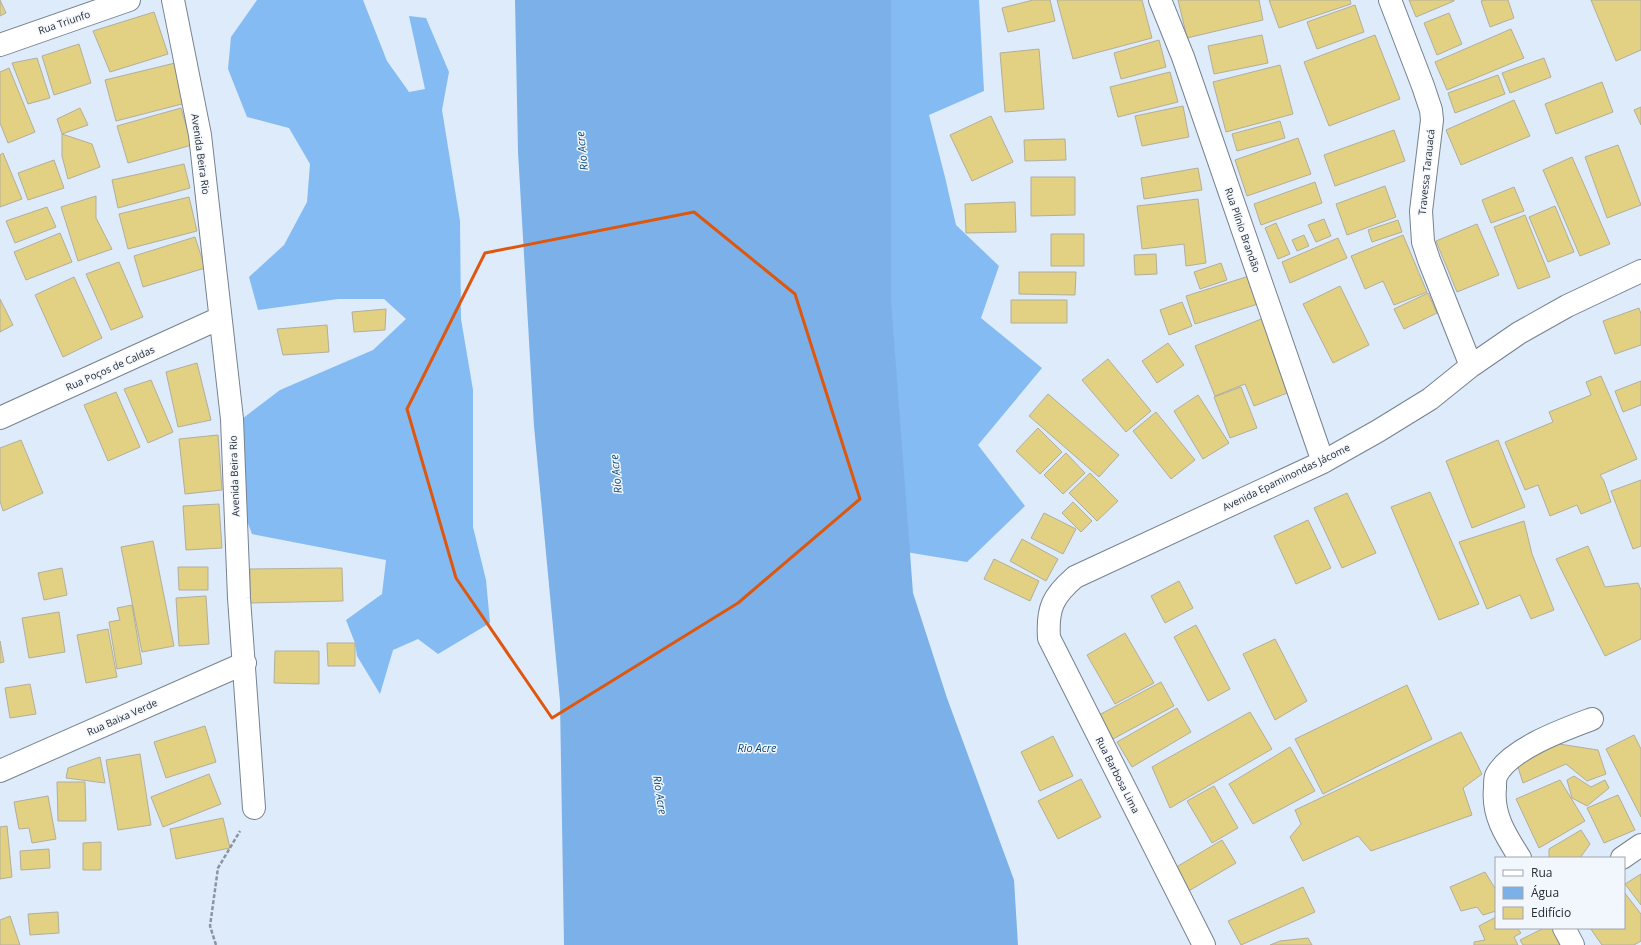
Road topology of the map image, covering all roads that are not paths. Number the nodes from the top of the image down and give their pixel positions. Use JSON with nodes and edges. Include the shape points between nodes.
{"nodes":[{"id":1,"x":129,"y":0,"type":"edge"},
{"id":2,"x":173,"y":0,"type":"edge"},
{"id":3,"x":1160,"y":0,"type":"edge"},
{"id":4,"x":1390,"y":0,"type":"edge"},
{"id":5,"x":0,"y":45,"type":"edge"},
{"id":6,"x":1641,"y":271,"type":"edge"},
{"id":7,"x":220,"y":318,"type":"junction"},
{"id":8,"x":1471,"y":366,"type":"junction"},
{"id":9,"x":0,"y":418,"type":"edge"},
{"id":10,"x":1323,"y":462,"type":"junction"},
{"id":11,"x":1053,"y":602,"type":"joint"},
{"id":12,"x":244,"y":663,"type":"junction"},
{"id":13,"x":1592,"y":720,"type":"dead end"},
{"id":14,"x":0,"y":771,"type":"edge"},
{"id":15,"x":254,"y":808,"type":"road end"},
{"id":16,"x":1641,"y":845,"type":"edge"},
{"id":17,"x":1519,"y":857,"type":"edge"},
{"id":18,"x":1623,"y":857,"type":"edge"},
{"id":19,"x":1565,"y":929,"type":"edge"},
{"id":20,"x":1204,"y":945,"type":"edge"},
{"id":21,"x":1573,"y":945,"type":"edge"}],
"edges":[{"from":1,"to":5,"type":"street","name":"Rua Triunfo"},
{"from":2,"to":7,"type":"street","name":"Avenida Beira Rio","via":[[200,136]]},
{"from":3,"to":10,"type":"street","name":"Rua Plínio Brandão"},
{"from":4,"to":8,"type":"street","name":"Travessa Tarauacá","via":[[1431,110],[1421,211],[1423,242]]},
{"from":6,"to":8,"type":"street","name":"Avenida Epaminondas Jácome","via":[[1567,306],[1519,333]]},
{"from":7,"to":9,"type":"street","name":"Rua Poços de Caldas"},
{"from":7,"to":12,"type":"street","name":"Avenida Beira Rio","via":[[232,419]]},
{"from":8,"to":10,"type":"street","name":"Avenida Epaminondas Jácome","via":[[1430,399]]},
{"from":10,"to":11,"type":"street","name":"Avenida Epaminondas Jácome","via":[[1075,577],[1062,588]]},
{"from":11,"to":20,"type":"street","name":"Rua Barbosa Lima","via":[[1048,620],[1049,638]]},
{"from":12,"to":14,"type":"street","name":"Rua Baixa Verde"},
{"from":12,"to":15,"type":"street","name":"Avenida Beira Rio"},
{"from":13,"to":17,"type":"street","via":[[1557,732],[1510,758],[1496,776],[1494,801],[1504,832]]},
{"from":16,"to":18,"type":"street"},
{"from":19,"to":21,"type":"street"}]}
